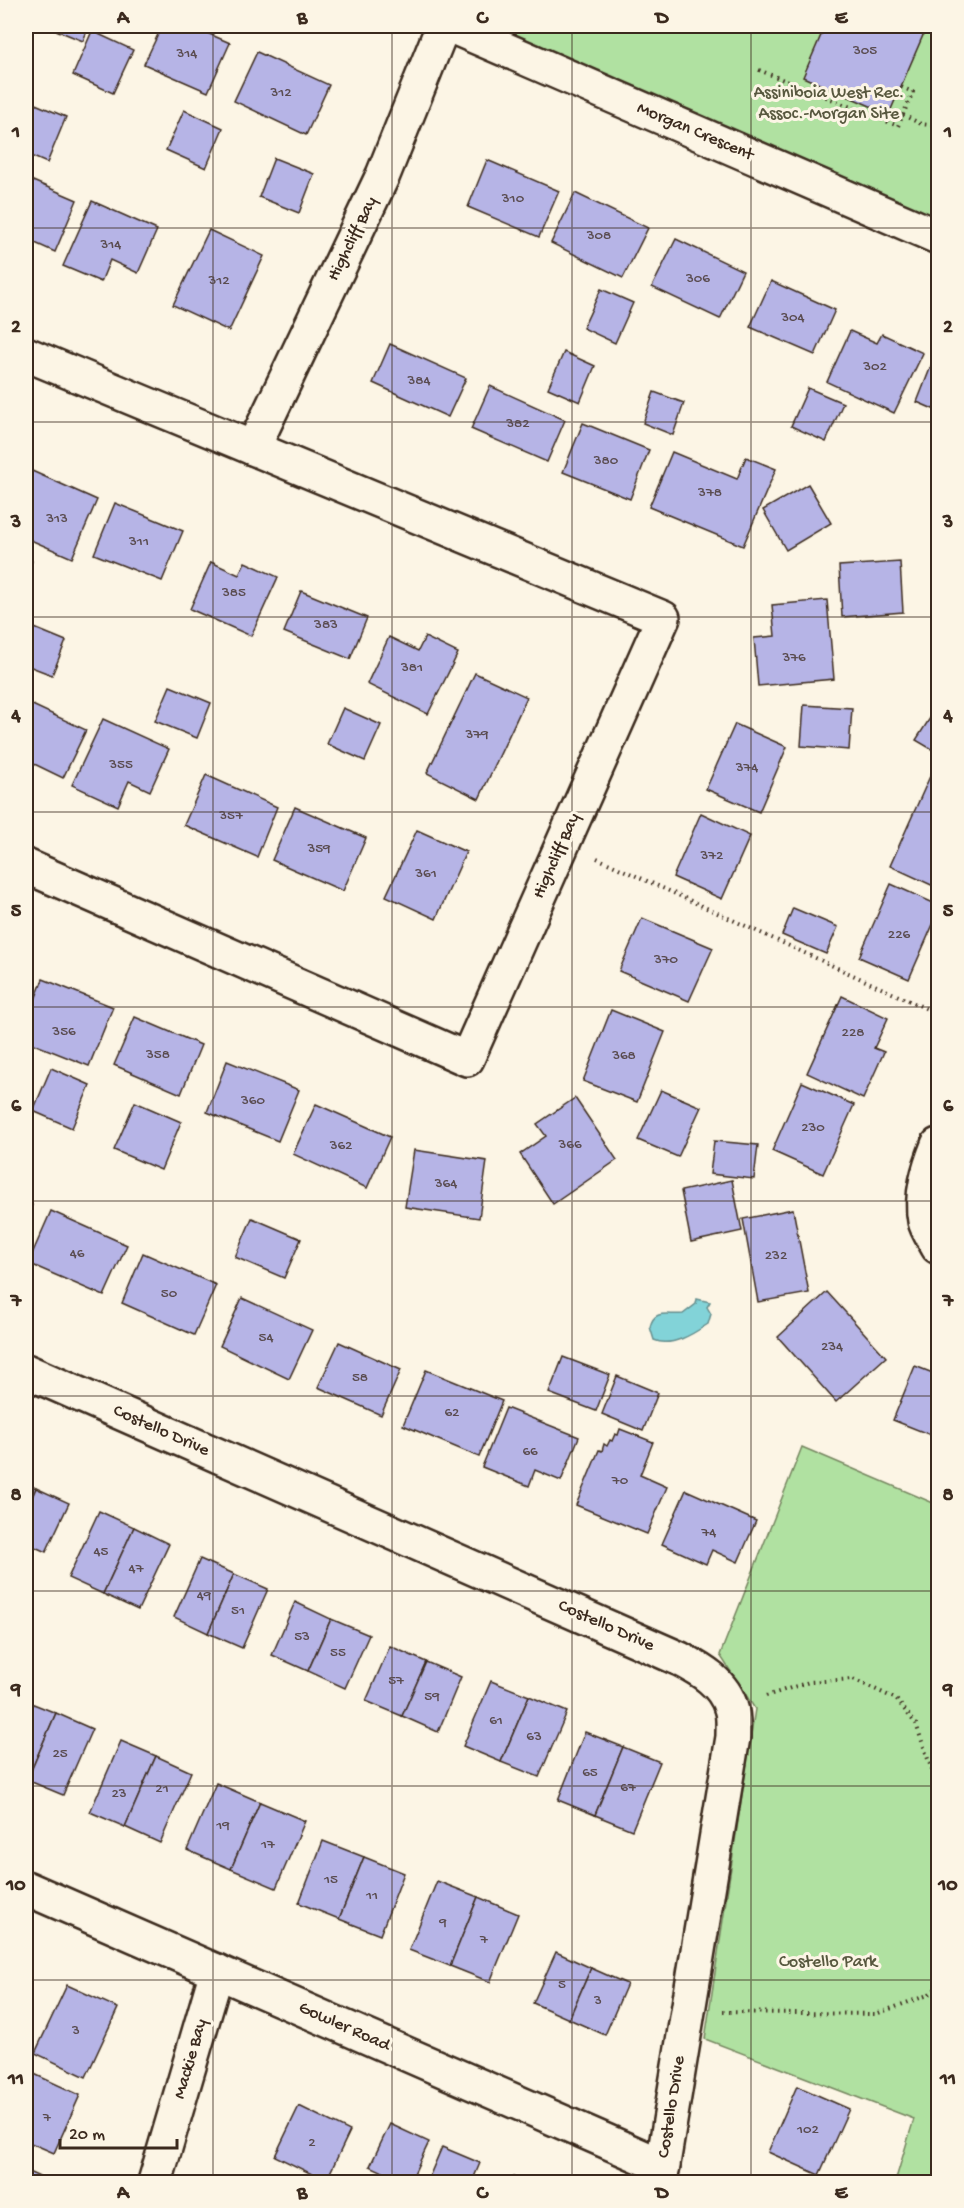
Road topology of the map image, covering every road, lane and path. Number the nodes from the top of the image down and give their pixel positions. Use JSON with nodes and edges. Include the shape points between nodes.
{"nodes":[{"id":1,"x":442,"y":26,"type":"edge"},
{"id":2,"x":451,"y":26,"type":"edge"},
{"id":3,"x":759,"y":70,"type":"dead end"},
{"id":4,"x":901,"y":87,"type":"dead end"},
{"id":5,"x":903,"y":115,"type":"junction"},
{"id":6,"x":939,"y":126,"type":"edge"},
{"id":7,"x":939,"y":237,"type":"edge"},
{"id":8,"x":26,"y":354,"type":"edge"},
{"id":9,"x":253,"y":448,"type":"junction"},
{"id":10,"x":563,"y":843,"type":"junction"},
{"id":11,"x":26,"y":866,"type":"edge"},
{"id":12,"x":939,"y":1014,"type":"edge"},
{"id":13,"x":939,"y":1145,"type":"edge"},
{"id":14,"x":939,"y":1247,"type":"edge"},
{"id":15,"x":26,"y":1371,"type":"edge"},
{"id":16,"x":732,"y":1708,"type":"junction"},
{"id":17,"x":939,"y":1788,"type":"edge"},
{"id":18,"x":26,"y":1888,"type":"edge"},
{"id":19,"x":217,"y":1971,"type":"junction"},
{"id":20,"x":939,"y":1987,"type":"edge"},
{"id":21,"x":687,"y":2010,"type":"junction"},
{"id":22,"x":661,"y":2174,"type":"edge"},
{"id":23,"x":155,"y":2182,"type":"edge"}],
"edges":[{"from":1,"to":9,"type":"street","name":"Highcliff Bay","via":[[384,175]]},
{"from":2,"to":7,"type":"street","name":"Morgan Crescent"},
{"from":3,"to":5,"type":"path","via":[[898,126]]},
{"from":4,"to":5,"type":"path","via":[[914,92]]},
{"from":5,"to":6,"type":"path","via":[[921,124]]},
{"from":8,"to":9,"type":"street","name":"Highcliff Bay"},
{"from":9,"to":10,"type":"street","name":"Highcliff Bay","via":[[663,618]]},
{"from":10,"to":11,"type":"street","name":"Highcliff Bay","via":[[467,1059]]},
{"from":10,"to":12,"type":"path"},
{"from":13,"to":14,"type":"street","via":[[924,1193],[925,1222]]},
{"from":15,"to":16,"type":"street","name":"Costello Drive","via":[[680,1659],[707,1674]]},
{"from":16,"to":17,"type":"path","via":[[809,1682],[853,1679],[896,1699],[916,1724]]},
{"from":16,"to":21,"type":"street","name":"Costello Drive","via":[[733,1737]]},
{"from":18,"to":19,"type":"street","name":"Gowler Road"},
{"from":19,"to":22,"type":"street","name":"Gowler Road"},
{"from":19,"to":23,"type":"street","name":"Mackie Bay"},
{"from":20,"to":21,"type":"path","via":[[876,2014]]},
{"from":21,"to":22,"type":"street","name":"Costello Drive"}]}
